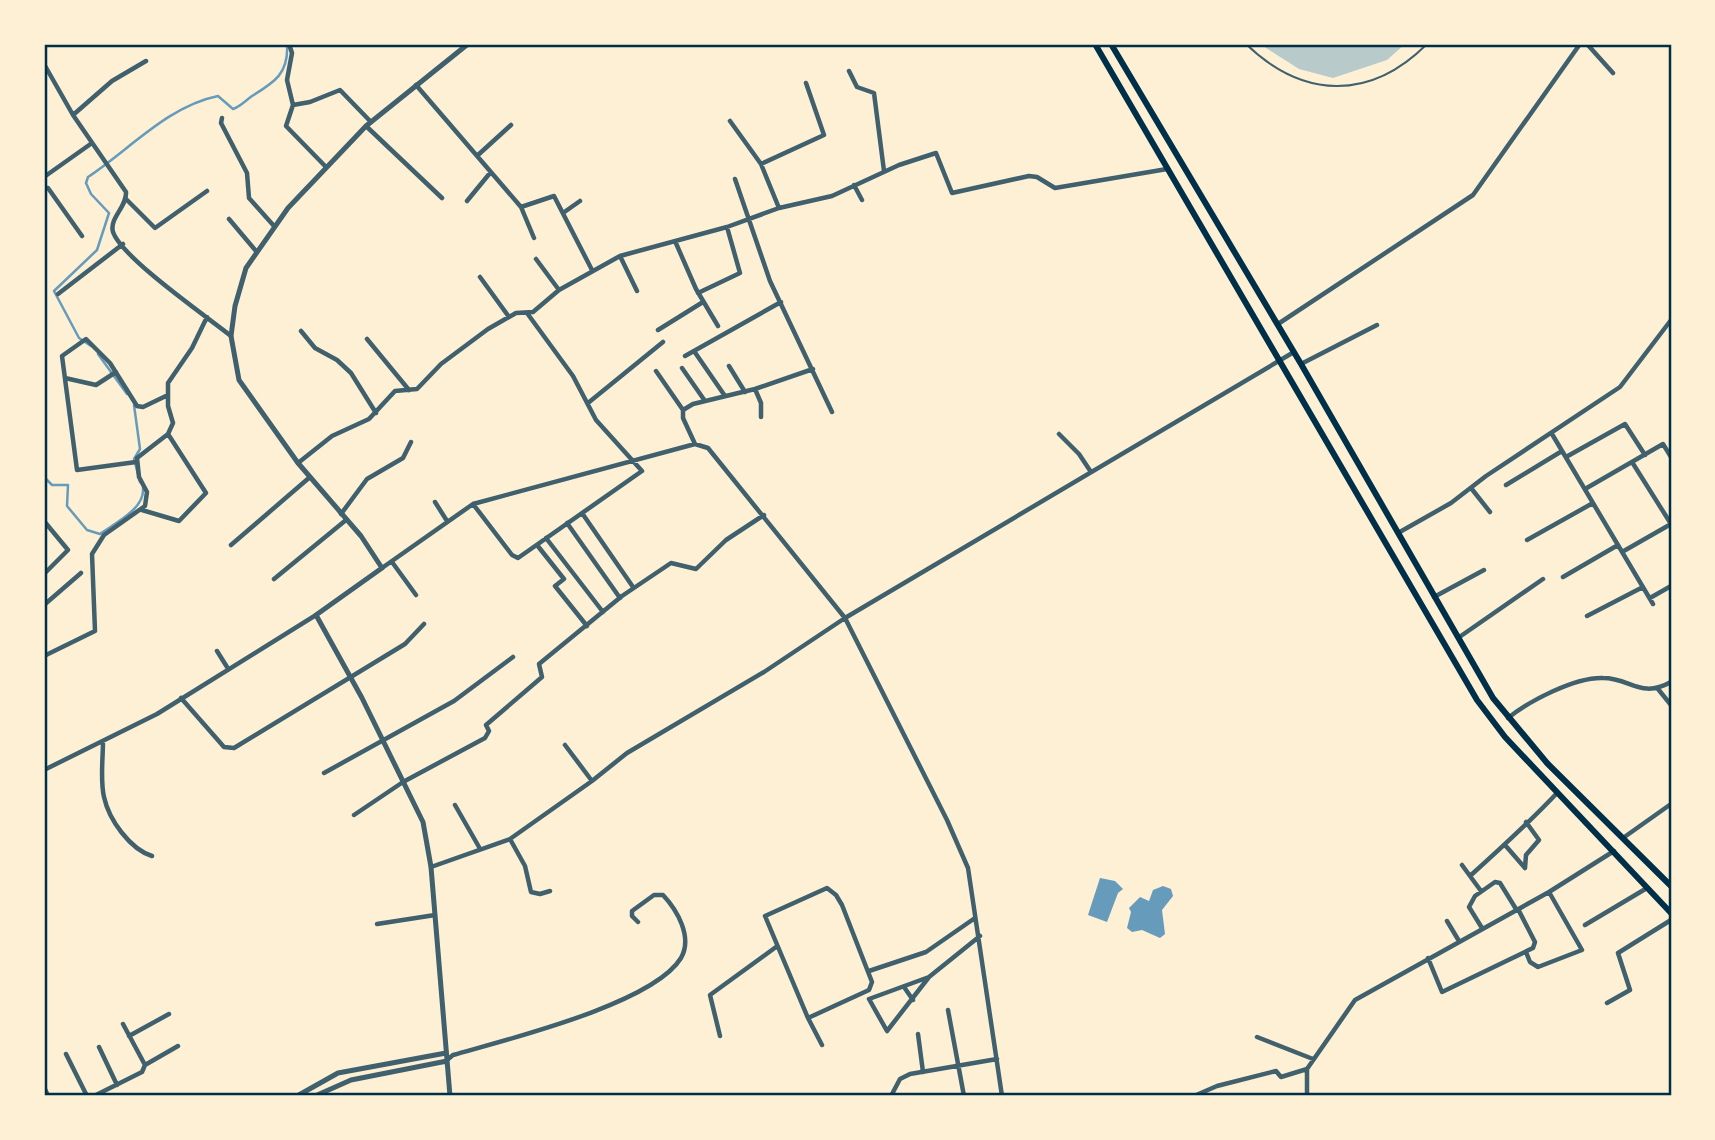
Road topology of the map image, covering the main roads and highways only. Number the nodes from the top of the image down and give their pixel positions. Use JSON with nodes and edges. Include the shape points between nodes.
{"nodes":[{"id":1,"x":1095,"y":44,"type":"edge"},
{"id":2,"x":1111,"y":44,"type":"edge"},
{"id":3,"x":1163,"y":132,"type":"junction"},
{"id":4,"x":1150,"y":138,"type":"junction"},
{"id":5,"x":1235,"y":256,"type":"junction"},
{"id":6,"x":1223,"y":262,"type":"junction"},
{"id":7,"x":1365,"y":478,"type":"junction"},
{"id":8,"x":1353,"y":484,"type":"junction"},
{"id":9,"x":1404,"y":545,"type":"junction"},
{"id":10,"x":1392,"y":551,"type":"junction"},
{"id":11,"x":1483,"y":681,"type":"junction"},
{"id":12,"x":1470,"y":686,"type":"junction"},
{"id":13,"x":1560,"y":776,"type":"junction"},
{"id":14,"x":1548,"y":783,"type":"junction"},
{"id":15,"x":1671,"y":886,"type":"edge"},
{"id":16,"x":1671,"y":913,"type":"edge"}],
"edges":[{"from":1,"to":4,"type":"main road"},
{"from":2,"to":3,"type":"main road"},
{"from":3,"to":4,"type":"main road"},
{"from":3,"to":5,"type":"main road"},
{"from":4,"to":6,"type":"main road"},
{"from":5,"to":6,"type":"main road"},
{"from":5,"to":7,"type":"main road"},
{"from":6,"to":8,"type":"main road"},
{"from":7,"to":8,"type":"main road"},
{"from":7,"to":9,"type":"main road"},
{"from":8,"to":10,"type":"main road"},
{"from":9,"to":10,"type":"main road"},
{"from":9,"to":11,"type":"main road"},
{"from":10,"to":12,"type":"main road"},
{"from":11,"to":12,"type":"main road"},
{"from":11,"to":13,"type":"main road","via":[[1508,718]]},
{"from":12,"to":14,"type":"main road","via":[[1505,737]]},
{"from":13,"to":14,"type":"main road"},
{"from":13,"to":15,"type":"main road"},
{"from":14,"to":16,"type":"main road"}]}
